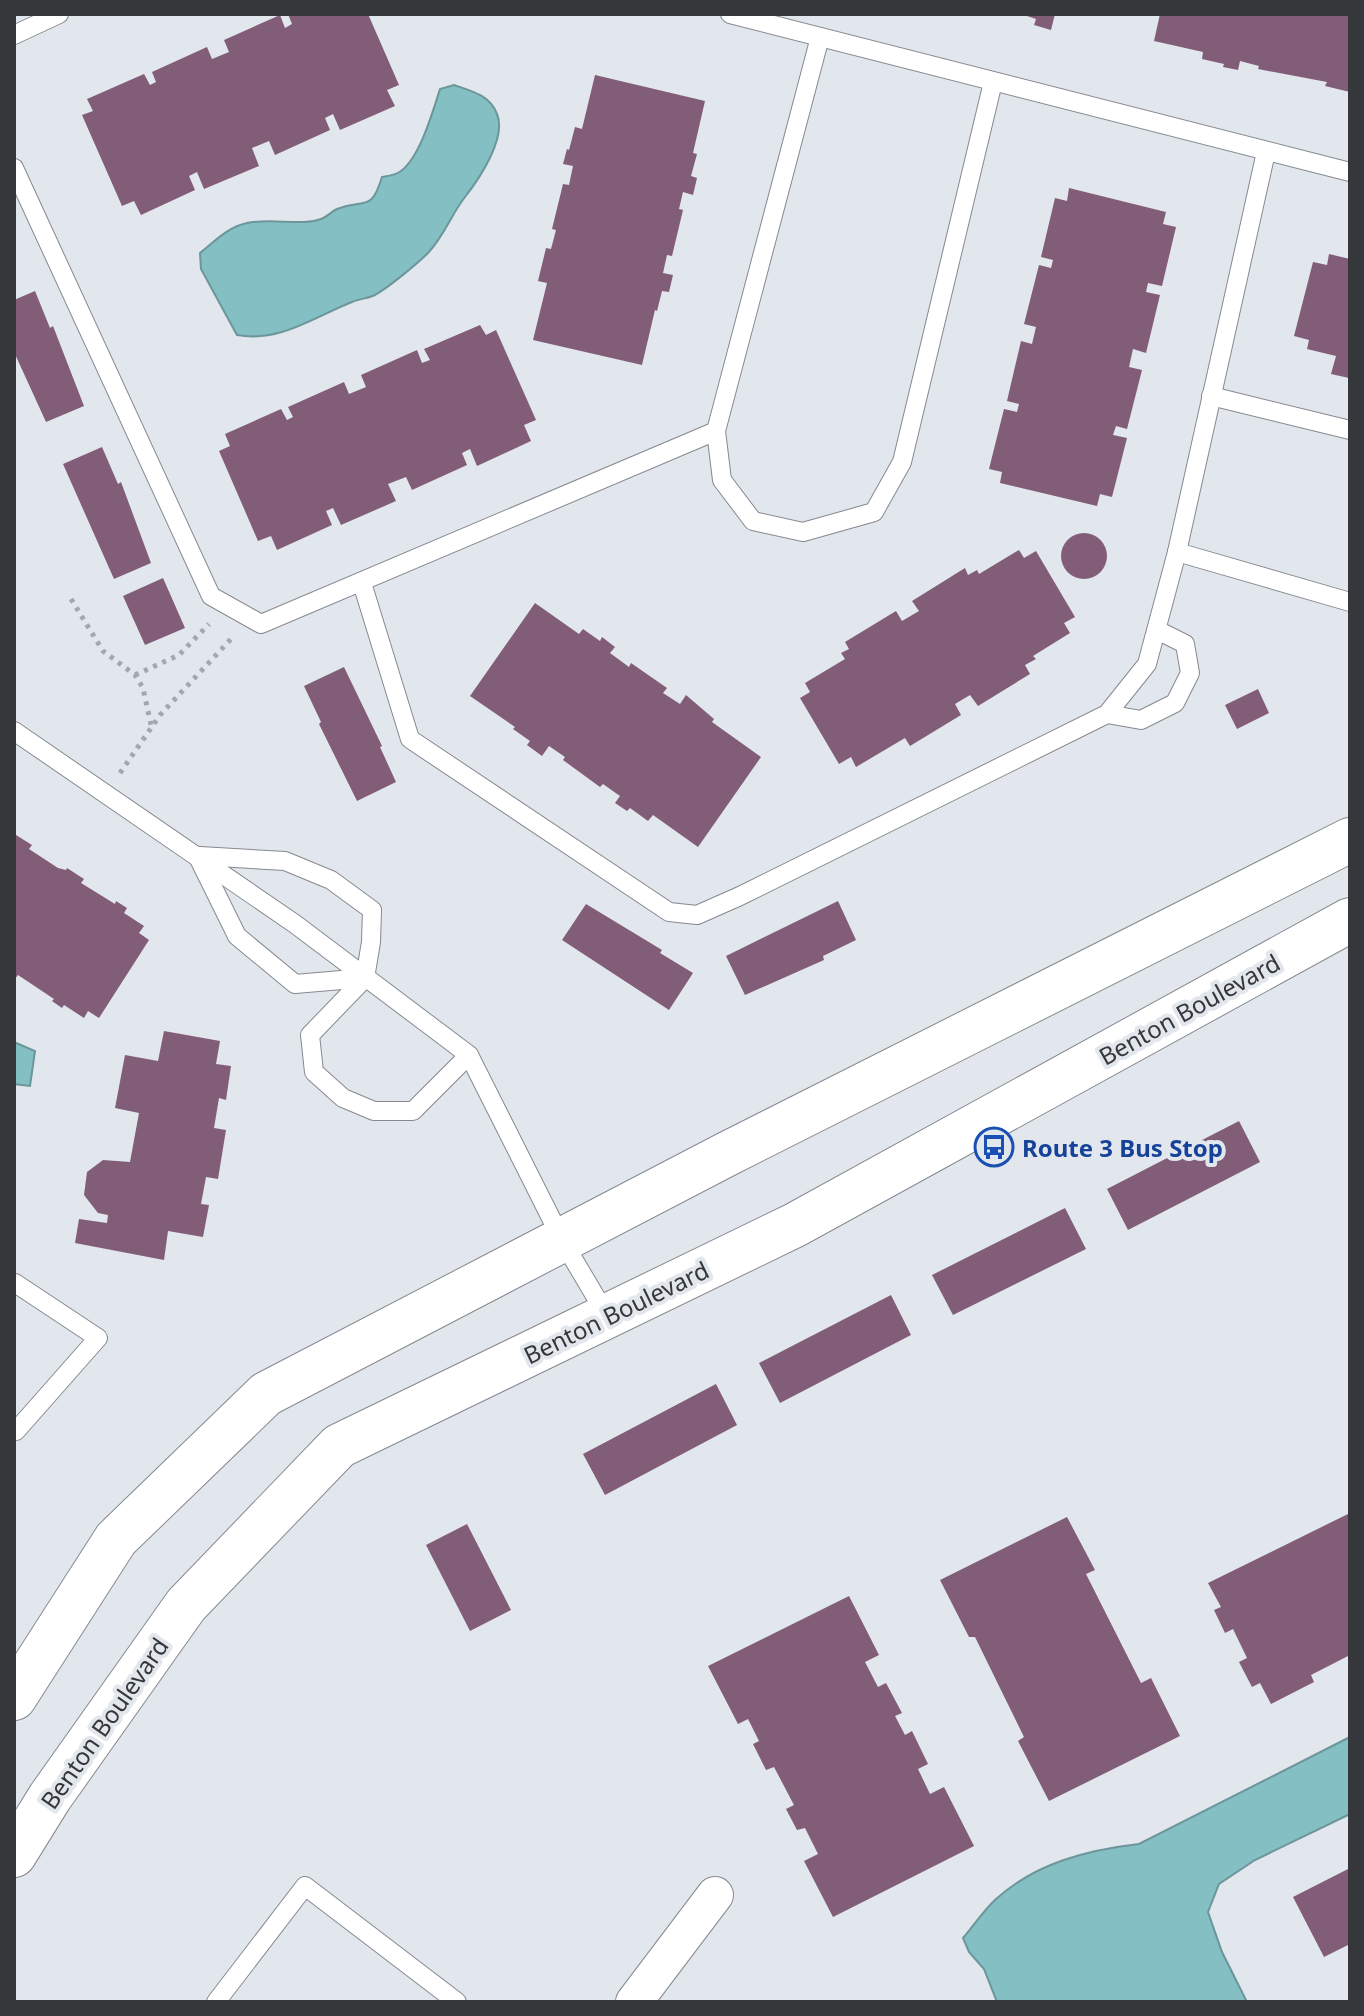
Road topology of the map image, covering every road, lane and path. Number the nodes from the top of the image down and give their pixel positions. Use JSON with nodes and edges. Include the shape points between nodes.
{"nodes":[{"id":1,"x":59,"y":14,"type":"edge"},
{"id":2,"x":730,"y":14,"type":"edge"},
{"id":3,"x":14,"y":35,"type":"edge"},
{"id":4,"x":820,"y":37,"type":"junction"},
{"id":5,"x":993,"y":82,"type":"junction"},
{"id":6,"x":1266,"y":152,"type":"junction"},
{"id":7,"x":14,"y":168,"type":"edge"},
{"id":8,"x":1350,"y":172,"type":"edge"},
{"id":9,"x":1211,"y":396,"type":"junction"},
{"id":10,"x":1350,"y":430,"type":"edge"},
{"id":11,"x":716,"y":431,"type":"junction"},
{"id":12,"x":1177,"y":552,"type":"junction"},
{"id":13,"x":362,"y":583,"type":"junction"},
{"id":14,"x":71,"y":599,"type":"dead end"},
{"id":15,"x":221,"y":602,"type":"junction"},
{"id":16,"x":1350,"y":602,"type":"edge"},
{"id":17,"x":250,"y":618,"type":"junction"},
{"id":18,"x":1157,"y":630,"type":"junction"},
{"id":19,"x":135,"y":675,"type":"junction"},
{"id":20,"x":1107,"y":714,"type":"junction"},
{"id":21,"x":152,"y":726,"type":"junction"},
{"id":22,"x":14,"y":731,"type":"edge"},
{"id":23,"x":106,"y":794,"type":"junction"},
{"id":24,"x":1350,"y":840,"type":"edge"},
{"id":25,"x":197,"y":856,"type":"junction"},
{"id":26,"x":1350,"y":920,"type":"edge"},
{"id":27,"x":365,"y":978,"type":"junction"},
{"id":28,"x":469,"y":1055,"type":"junction"},
{"id":29,"x":562,"y":1240,"type":"junction"},
{"id":30,"x":14,"y":1285,"type":"edge"},
{"id":31,"x":607,"y":1316,"type":"junction"},
{"id":32,"x":14,"y":1430,"type":"edge"},
{"id":33,"x":14,"y":1698,"type":"edge"},
{"id":34,"x":14,"y":1855,"type":"edge"},
{"id":35,"x":715,"y":1895,"type":"dead end"},
{"id":36,"x":216,"y":2002,"type":"edge"},
{"id":37,"x":457,"y":2002,"type":"edge"},
{"id":38,"x":634,"y":2002,"type":"edge"}],
"edges":[{"from":1,"to":3,"type":"lane"},
{"from":2,"to":4,"type":"lane"},
{"from":4,"to":5,"type":"lane"},
{"from":4,"to":11,"type":"lane"},
{"from":5,"to":6,"type":"lane"},
{"from":5,"to":11,"type":"lane","via":[[902,462],[874,512],[803,532],[753,521],[722,480]]},
{"from":6,"to":8,"type":"lane"},
{"from":6,"to":9,"type":"lane"},
{"from":7,"to":15,"type":"lane","via":[[211,596]]},
{"from":9,"to":10,"type":"lane"},
{"from":9,"to":12,"type":"lane"},
{"from":11,"to":13,"type":"lane"},
{"from":12,"to":16,"type":"lane"},
{"from":12,"to":18,"type":"lane"},
{"from":13,"to":17,"type":"lane","via":[[261,624]]},
{"from":13,"to":20,"type":"lane","via":[[410,739],[669,912],[697,915],[740,896]]},
{"from":14,"to":19,"type":"path","via":[[103,651]]},
{"from":15,"to":17,"type":"lane"},
{"from":15,"to":19,"type":"path","via":[[208,626],[179,655]]},
{"from":17,"to":21,"type":"path"},
{"from":18,"to":20,"type":"lane","via":[[1147,664]]},
{"from":18,"to":20,"type":"lane","via":[[1185,644],[1189,660],[1190,673],[1175,703],[1141,720]]},
{"from":19,"to":21,"type":"path"},
{"from":21,"to":23,"type":"path"},
{"from":22,"to":23,"type":"lane"},
{"from":23,"to":25,"type":"lane"},
{"from":24,"to":29,"type":"street"},
{"from":25,"to":27,"type":"lane"},
{"from":25,"to":27,"type":"lane","via":[[237,936],[295,984]]},
{"from":25,"to":27,"type":"lane","via":[[285,861],[331,880],[372,910]]},
{"from":26,"to":31,"type":"street","name":"Benton Boulevard","via":[[795,1225]]},
{"from":27,"to":28,"type":"lane"},
{"from":27,"to":28,"type":"lane","via":[[310,1035],[314,1072],[343,1098],[374,1111],[413,1111]]},
{"from":28,"to":29,"type":"lane"},
{"from":29,"to":31,"type":"lane"},
{"from":29,"to":33,"type":"street","via":[[266,1394],[116,1539]]},
{"from":30,"to":32,"type":"lane","via":[[98,1338]]},
{"from":31,"to":34,"type":"street","name":"Benton Boulevard","via":[[339,1446],[186,1605]]},
{"from":35,"to":38,"type":"street"},
{"from":36,"to":37,"type":"lane","via":[[305,1886]]}]}
